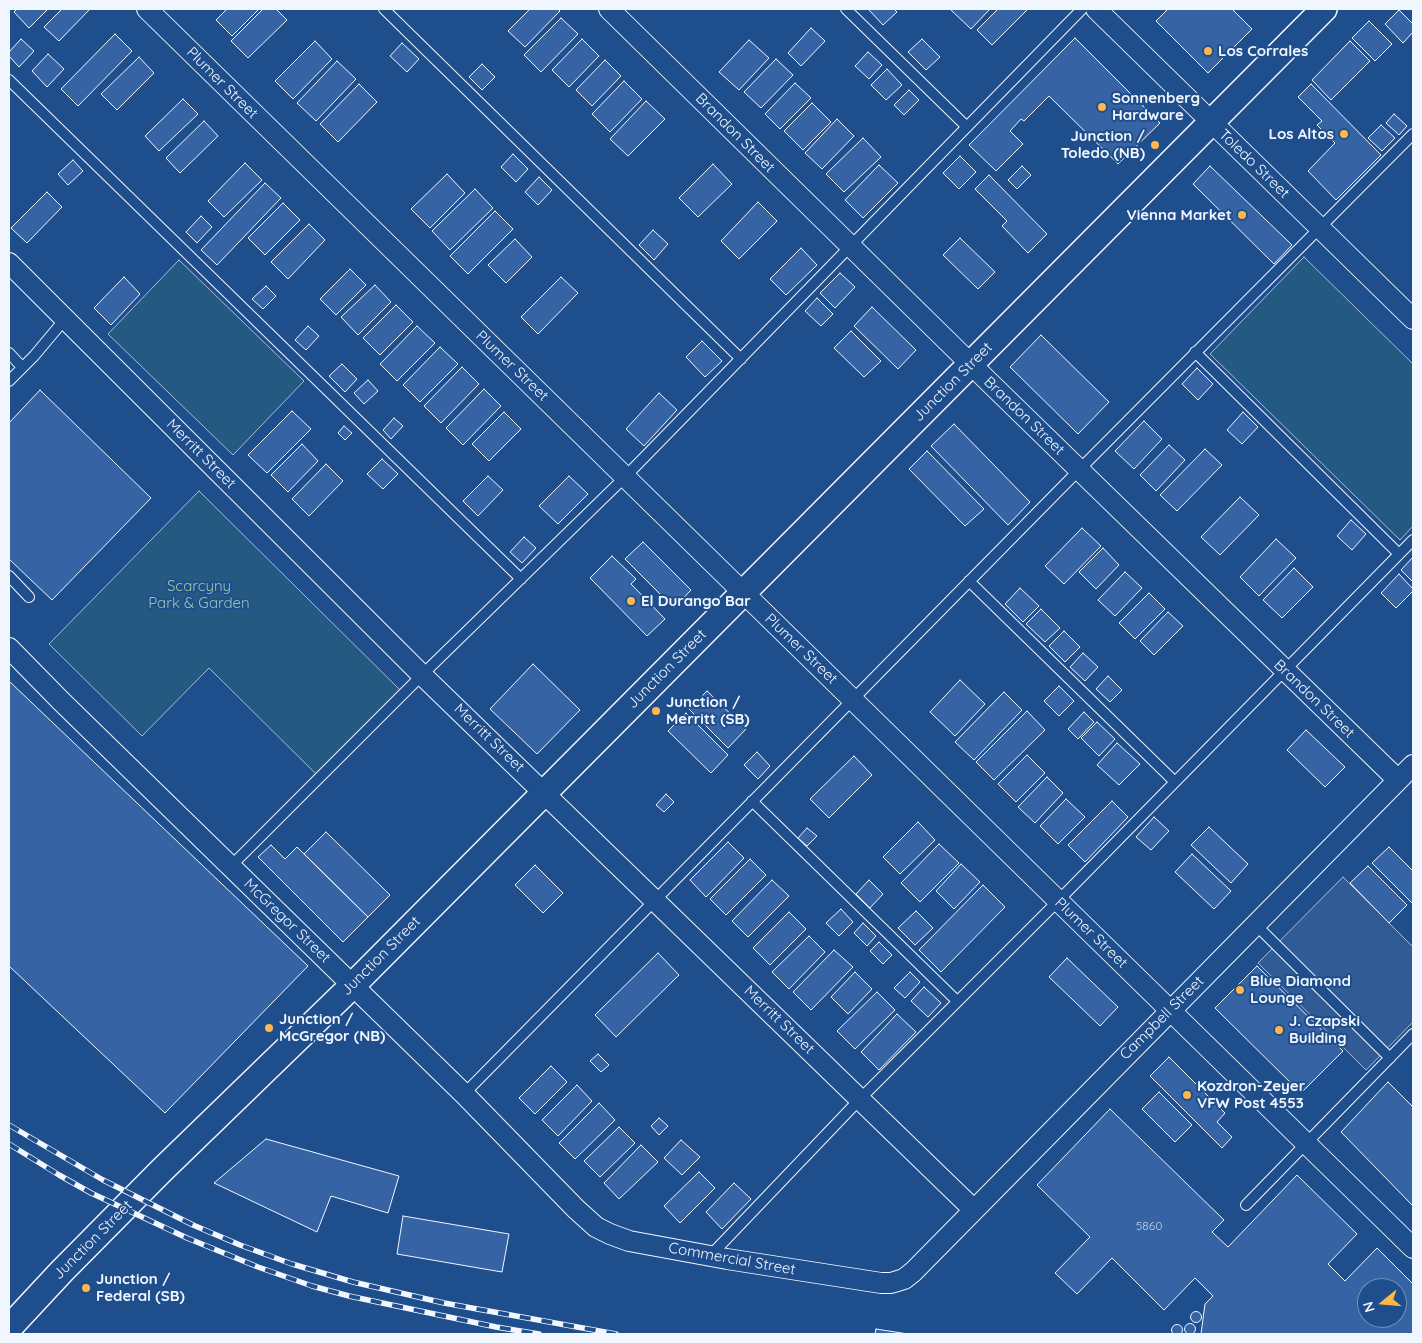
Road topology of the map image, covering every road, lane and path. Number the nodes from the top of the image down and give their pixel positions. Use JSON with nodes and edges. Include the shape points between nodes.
{"nodes":[{"id":1,"x":147,"y":9,"type":"edge"},
{"id":2,"x":384,"y":9,"type":"edge"},
{"id":3,"x":609,"y":9,"type":"edge"},
{"id":4,"x":846,"y":9,"type":"edge"},
{"id":5,"x":1082,"y":9,"type":"edge"},
{"id":6,"x":1096,"y":9,"type":"edge"},
{"id":7,"x":1324,"y":9,"type":"edge"},
{"id":8,"x":9,"y":80,"type":"edge"},
{"id":9,"x":1212,"y":122,"type":"junction"},
{"id":10,"x":967,"y":127,"type":"junction"},
{"id":11,"x":1413,"y":134,"type":"edge"},
{"id":12,"x":1319,"y":227,"type":"junction"},
{"id":13,"x":851,"y":247,"type":"junction"},
{"id":14,"x":9,"y":263,"type":"edge"},
{"id":15,"x":65,"y":318,"type":"junction"},
{"id":16,"x":1413,"y":319,"type":"edge"},
{"id":17,"x":1195,"y":352,"type":"junction"},
{"id":18,"x":9,"y":353,"type":"edge"},
{"id":19,"x":741,"y":359,"type":"junction"},
{"id":20,"x":971,"y":364,"type":"junction"},
{"id":21,"x":22,"y":367,"type":"junction"},
{"id":22,"x":9,"y":381,"type":"edge"},
{"id":23,"x":1079,"y":470,"type":"junction"},
{"id":24,"x":625,"y":477,"type":"junction"},
{"id":25,"x":1413,"y":540,"type":"edge"},
{"id":26,"x":1399,"y":554,"type":"junction"},
{"id":27,"x":9,"y":576,"type":"edge"},
{"id":28,"x":521,"y":578,"type":"junction"},
{"id":29,"x":969,"y":581,"type":"junction"},
{"id":30,"x":743,"y":593,"type":"junction"},
{"id":31,"x":29,"y":597,"type":"dead end"},
{"id":32,"x":9,"y":648,"type":"edge"},
{"id":33,"x":1284,"y":669,"type":"junction"},
{"id":34,"x":422,"y":674,"type":"junction"},
{"id":35,"x":852,"y":699,"type":"junction"},
{"id":36,"x":1413,"y":765,"type":"edge"},
{"id":37,"x":1398,"y":780,"type":"junction"},
{"id":38,"x":1175,"y":782,"type":"junction"},
{"id":39,"x":545,"y":792,"type":"junction"},
{"id":40,"x":752,"y":801,"type":"junction"},
{"id":41,"x":230,"y":866,"type":"junction"},
{"id":42,"x":656,"y":900,"type":"junction"},
{"id":43,"x":1058,"y":901,"type":"junction"},
{"id":44,"x":1255,"y":924,"type":"junction"},
{"id":45,"x":353,"y":985,"type":"junction"},
{"id":46,"x":957,"y":1001,"type":"junction"},
{"id":47,"x":1170,"y":1010,"type":"junction"},
{"id":48,"x":1413,"y":1034,"type":"edge"},
{"id":49,"x":1390,"y":1058,"type":"junction"},
{"id":50,"x":464,"y":1094,"type":"junction"},
{"id":51,"x":860,"y":1099,"type":"junction"},
{"id":52,"x":1306,"y":1143,"type":"junction"},
{"id":53,"x":564,"y":1196,"type":"joint"},
{"id":54,"x":1246,"y":1206,"type":"dead end"},
{"id":55,"x":973,"y":1209,"type":"junction"},
{"id":56,"x":1413,"y":1248,"type":"edge"},
{"id":57,"x":710,"y":1256,"type":"junction"},
{"id":58,"x":913,"y":1272,"type":"joint"},
{"id":59,"x":9,"y":1328,"type":"edge"}],
"edges":[{"from":1,"to":24,"type":"street","name":"Plumer Street"},
{"from":2,"to":19,"type":"lane"},
{"from":3,"to":13,"type":"street","name":"Brandon Street"},
{"from":4,"to":10,"type":"lane"},
{"from":5,"to":10,"type":"lane"},
{"from":6,"to":9,"type":"street","name":"Toledo Street"},
{"from":7,"to":9,"type":"street","name":"Junction Street"},
{"from":8,"to":28,"type":"lane"},
{"from":9,"to":12,"type":"street","name":"Toledo Street"},
{"from":9,"to":20,"type":"street","name":"Junction Street"},
{"from":10,"to":13,"type":"lane"},
{"from":11,"to":12,"type":"lane"},
{"from":12,"to":16,"type":"street","name":"Toledo Street"},
{"from":12,"to":17,"type":"lane"},
{"from":13,"to":19,"type":"lane"},
{"from":13,"to":20,"type":"street","name":"Brandon Street"},
{"from":14,"to":15,"type":"street","name":"Merritt Street"},
{"from":15,"to":21,"type":"lane"},
{"from":15,"to":34,"type":"street","name":"Merritt Street"},
{"from":17,"to":23,"type":"lane"},
{"from":17,"to":26,"type":"lane"},
{"from":18,"to":21,"type":"lane"},
{"from":19,"to":24,"type":"lane"},
{"from":20,"to":23,"type":"street","name":"Brandon Street"},
{"from":20,"to":30,"type":"street","name":"Junction Street"},
{"from":21,"to":22,"type":"lane"},
{"from":23,"to":29,"type":"lane"},
{"from":23,"to":33,"type":"street","name":"Brandon Street"},
{"from":24,"to":28,"type":"lane"},
{"from":24,"to":30,"type":"street","name":"Plumer Street"},
{"from":25,"to":26,"type":"lane"},
{"from":26,"to":33,"type":"lane"},
{"from":27,"to":31,"type":"lane"},
{"from":28,"to":34,"type":"lane"},
{"from":29,"to":35,"type":"lane"},
{"from":29,"to":38,"type":"lane"},
{"from":30,"to":35,"type":"street","name":"Plumer Street"},
{"from":30,"to":39,"type":"street","name":"Junction Street"},
{"from":32,"to":41,"type":"street","name":"McGregor Street"},
{"from":33,"to":37,"type":"street","name":"Brandon Street"},
{"from":33,"to":38,"type":"lane"},
{"from":34,"to":39,"type":"street","name":"Merritt Street"},
{"from":34,"to":41,"type":"lane"},
{"from":35,"to":40,"type":"lane"},
{"from":35,"to":43,"type":"street","name":"Plumer Street"},
{"from":36,"to":37,"type":"street","name":"Campbell Street"},
{"from":37,"to":44,"type":"street","name":"Campbell Street"},
{"from":38,"to":43,"type":"lane"},
{"from":39,"to":42,"type":"street","name":"Merritt Street"},
{"from":39,"to":45,"type":"street","name":"Junction Street"},
{"from":40,"to":42,"type":"lane"},
{"from":40,"to":46,"type":"lane"},
{"from":41,"to":45,"type":"street","name":"McGregor Street"},
{"from":42,"to":50,"type":"lane"},
{"from":42,"to":51,"type":"street","name":"Merritt Street"},
{"from":43,"to":46,"type":"lane"},
{"from":43,"to":47,"type":"street","name":"Plumer Street"},
{"from":44,"to":47,"type":"street","name":"Campbell Street"},
{"from":44,"to":49,"type":"lane"},
{"from":45,"to":50,"type":"street","name":"McGregor Street"},
{"from":45,"to":59,"type":"street","name":"Junction Street","via":[[156,1177]]},
{"from":46,"to":51,"type":"lane"},
{"from":47,"to":52,"type":"street","name":"Plumer Street"},
{"from":47,"to":55,"type":"street","name":"Campbell Street"},
{"from":48,"to":49,"type":"lane"},
{"from":49,"to":52,"type":"lane"},
{"from":50,"to":53,"type":"street","name":"McGregor Street"},
{"from":51,"to":55,"type":"street","name":"Merritt Street"},
{"from":51,"to":57,"type":"lane"},
{"from":52,"to":54,"type":"lane"},
{"from":52,"to":56,"type":"street","name":"Plumer Street"},
{"from":53,"to":57,"type":"street","name":"Commercial Street","via":[[596,1227],[610,1234],[629,1241]]},
{"from":55,"to":58,"type":"street","name":"Campbell Street"},
{"from":57,"to":58,"type":"street","name":"Commercial Street","via":[[881,1283],[904,1279]]}]}
